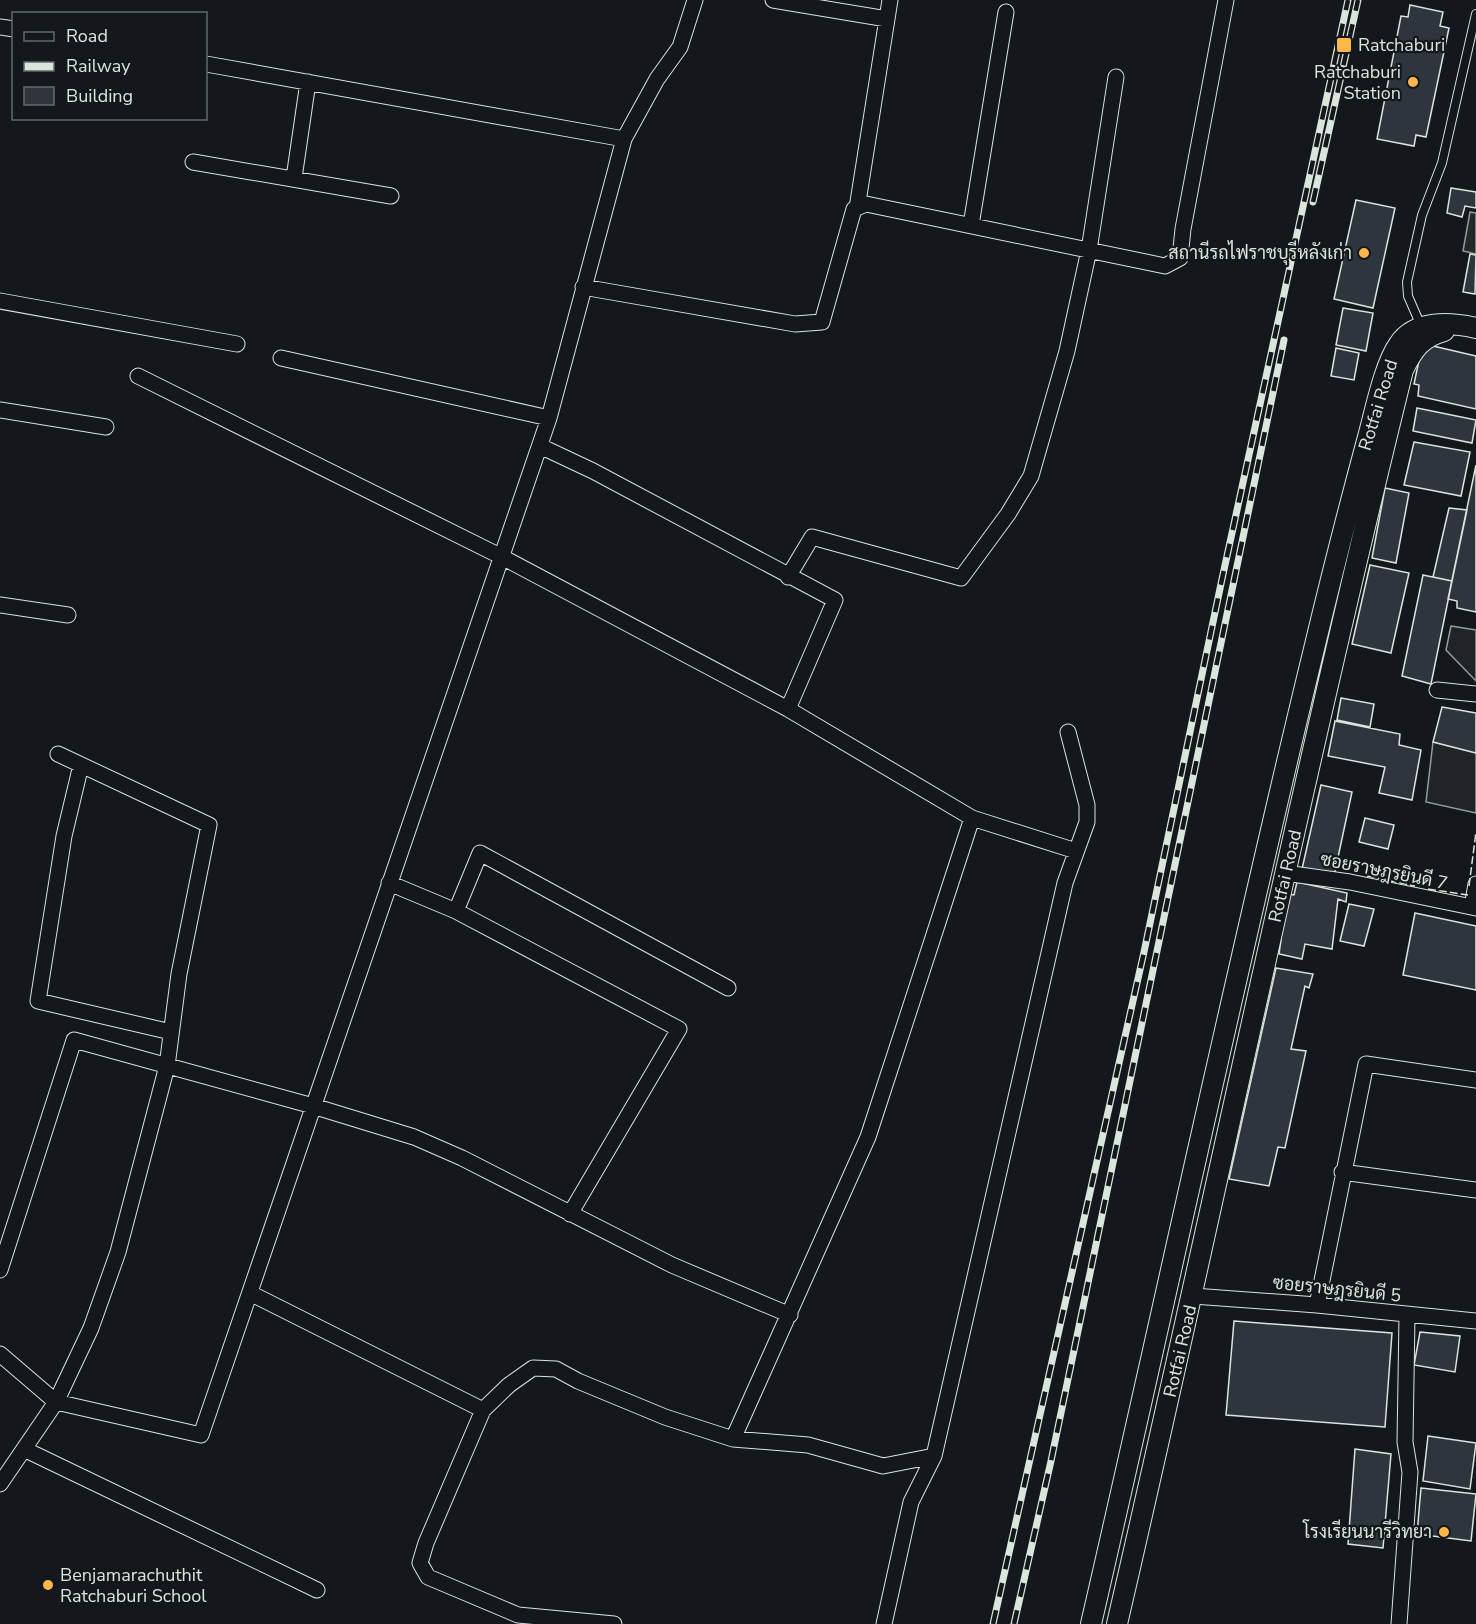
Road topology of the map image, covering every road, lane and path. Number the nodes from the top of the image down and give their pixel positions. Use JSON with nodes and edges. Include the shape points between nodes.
{"nodes":[{"id":1,"x":695,"y":0,"type":"edge"},
{"id":2,"x":773,"y":0,"type":"edge"},
{"id":3,"x":890,"y":0,"type":"edge"},
{"id":4,"x":1226,"y":0,"type":"edge"},
{"id":5,"x":1006,"y":12,"type":"dead end"},
{"id":6,"x":1476,"y":14,"type":"edge"},
{"id":7,"x":887,"y":19,"type":"junction"},
{"id":8,"x":207,"y":64,"type":"edge"},
{"id":9,"x":1116,"y":77,"type":"dead end"},
{"id":10,"x":309,"y":82,"type":"junction"},
{"id":11,"x":624,"y":139,"type":"junction"},
{"id":12,"x":193,"y":162,"type":"dead end"},
{"id":13,"x":294,"y":178,"type":"junction"},
{"id":14,"x":391,"y":196,"type":"dead end"},
{"id":15,"x":857,"y":208,"type":"junction"},
{"id":16,"x":971,"y":225,"type":"junction"},
{"id":17,"x":1089,"y":250,"type":"junction"},
{"id":18,"x":583,"y":287,"type":"junction"},
{"id":19,"x":0,"y":302,"type":"edge"},
{"id":20,"x":1421,"y":326,"type":"junction"},
{"id":21,"x":1470,"y":327,"type":"edge"},
{"id":22,"x":237,"y":344,"type":"dead end"},
{"id":23,"x":281,"y":358,"type":"dead end"},
{"id":24,"x":138,"y":376,"type":"dead end"},
{"id":25,"x":0,"y":410,"type":"edge"},
{"id":26,"x":549,"y":418,"type":"junction"},
{"id":27,"x":106,"y":427,"type":"dead end"},
{"id":28,"x":540,"y":446,"type":"junction"},
{"id":29,"x":502,"y":557,"type":"junction"},
{"id":30,"x":788,"y":577,"type":"junction"},
{"id":31,"x":0,"y":605,"type":"edge"},
{"id":32,"x":68,"y":615,"type":"dead end"},
{"id":33,"x":1437,"y":690,"type":"dead end"},
{"id":34,"x":1476,"y":694,"type":"edge"},
{"id":35,"x":788,"y":710,"type":"junction"},
{"id":36,"x":1068,"y":732,"type":"dead end"},
{"id":37,"x":58,"y":754,"type":"dead end"},
{"id":38,"x":81,"y":765,"type":"junction"},
{"id":39,"x":972,"y":818,"type":"junction"},
{"id":40,"x":1076,"y":851,"type":"junction"},
{"id":41,"x":1285,"y":873,"type":"junction"},
{"id":42,"x":389,"y":883,"type":"junction"},
{"id":43,"x":1476,"y":884,"type":"edge"},
{"id":44,"x":1474,"y":908,"type":"edge"},
{"id":45,"x":456,"y":911,"type":"junction"},
{"id":46,"x":728,"y":988,"type":"dead end"},
{"id":47,"x":171,"y":1032,"type":"junction"},
{"id":48,"x":167,"y":1066,"type":"junction"},
{"id":49,"x":1476,"y":1080,"type":"edge"},
{"id":50,"x":1206,"y":1105,"type":"junction"},
{"id":51,"x":313,"y":1106,"type":"junction"},
{"id":52,"x":1232,"y":1111,"type":"junction"},
{"id":53,"x":1342,"y":1172,"type":"junction"},
{"id":54,"x":1476,"y":1190,"type":"edge"},
{"id":55,"x":570,"y":1214,"type":"junction"},
{"id":56,"x":0,"y":1270,"type":"edge"},
{"id":57,"x":250,"y":1293,"type":"junction"},
{"id":58,"x":1193,"y":1296,"type":"junction"},
{"id":59,"x":1317,"y":1305,"type":"junction"},
{"id":60,"x":790,"y":1315,"type":"junction"},
{"id":61,"x":1407,"y":1316,"type":"junction"},
{"id":62,"x":1476,"y":1321,"type":"edge"},
{"id":63,"x":0,"y":1354,"type":"edge"},
{"id":64,"x":57,"y":1402,"type":"junction"},
{"id":65,"x":483,"y":1410,"type":"junction"},
{"id":66,"x":733,"y":1439,"type":"junction"},
{"id":67,"x":26,"y":1450,"type":"junction"},
{"id":68,"x":934,"y":1456,"type":"junction"},
{"id":69,"x":0,"y":1485,"type":"edge"},
{"id":70,"x":317,"y":1590,"type":"dead end"},
{"id":71,"x":614,"y":1624,"type":"edge"},
{"id":72,"x":884,"y":1624,"type":"edge"},
{"id":73,"x":1091,"y":1624,"type":"edge"},
{"id":74,"x":1117,"y":1624,"type":"edge"},
{"id":75,"x":1399,"y":1624,"type":"edge"}],
"edges":[{"from":1,"to":11,"type":"street","via":[[680,47],[657,79]]},
{"from":2,"to":7,"type":"street"},
{"from":3,"to":7,"type":"street"},
{"from":4,"to":17,"type":"street","via":[[1180,258],[1165,266]]},
{"from":5,"to":16,"type":"street"},
{"from":6,"to":20,"type":"lane","via":[[1442,163],[1422,215],[1407,282],[1408,296]]},
{"from":7,"to":15,"type":"street"},
{"from":8,"to":10,"type":"street"},
{"from":9,"to":17,"type":"street"},
{"from":10,"to":11,"type":"street"},
{"from":10,"to":13,"type":"street"},
{"from":11,"to":18,"type":"street"},
{"from":12,"to":13,"type":"street"},
{"from":13,"to":14,"type":"street"},
{"from":15,"to":16,"type":"street","via":[[866,204]]},
{"from":15,"to":18,"type":"street","via":[[822,322],[795,324]]},
{"from":16,"to":17,"type":"street"},
{"from":17,"to":30,"type":"street","via":[[1067,351],[1031,476],[961,578],[812,537]]},
{"from":18,"to":26,"type":"street"},
{"from":19,"to":22,"type":"street"},
{"from":20,"to":21,"type":"street","name":"Rotfai Road"},
{"from":20,"to":50,"type":"street","name":"Rotfai Road","via":[[1397,345],[1380,392],[1337,551]]},
{"from":21,"to":41,"type":"street","name":"Rotfai Road","via":[[1422,340],[1403,370]]},
{"from":23,"to":26,"type":"street"},
{"from":24,"to":29,"type":"street"},
{"from":25,"to":27,"type":"street"},
{"from":26,"to":28,"type":"street"},
{"from":28,"to":29,"type":"street"},
{"from":28,"to":30,"type":"street"},
{"from":29,"to":35,"type":"street"},
{"from":29,"to":42,"type":"street"},
{"from":30,"to":35,"type":"street","via":[[835,600]]},
{"from":31,"to":32,"type":"street"},
{"from":33,"to":34,"type":"street"},
{"from":35,"to":39,"type":"street"},
{"from":36,"to":40,"type":"street","via":[[1087,805],[1087,822]]},
{"from":37,"to":38,"type":"street"},
{"from":38,"to":47,"type":"street","via":[[209,825],[178,974]]},
{"from":38,"to":47,"type":"street","via":[[64,836],[38,1001]]},
{"from":39,"to":40,"type":"street"},
{"from":39,"to":60,"type":"street","via":[[868,1137]]},
{"from":40,"to":68,"type":"street","via":[[1065,883]]},
{"from":41,"to":44,"type":"street","name":"ซอยราษฎรยินดี 7"},
{"from":41,"to":52,"type":"street","name":"Rotfai Road"},
{"from":42,"to":45,"type":"street"},
{"from":42,"to":51,"type":"street"},
{"from":43,"to":44,"type":"street"},
{"from":45,"to":46,"type":"street","via":[[480,853]]},
{"from":45,"to":55,"type":"street","via":[[679,1029]]},
{"from":47,"to":48,"type":"street"},
{"from":48,"to":51,"type":"street"},
{"from":48,"to":56,"type":"street","via":[[74,1040]]},
{"from":48,"to":64,"type":"street","via":[[118,1252],[91,1328]]},
{"from":49,"to":53,"type":"street","via":[[1366,1064]]},
{"from":50,"to":52,"type":"street"},
{"from":50,"to":73,"type":"street","name":"Rotfai Road"},
{"from":51,"to":55,"type":"street","via":[[414,1137]]},
{"from":51,"to":57,"type":"street"},
{"from":52,"to":58,"type":"street","name":"Rotfai Road"},
{"from":53,"to":54,"type":"street"},
{"from":53,"to":59,"type":"street"},
{"from":55,"to":60,"type":"street","via":[[672,1265]]},
{"from":57,"to":64,"type":"street","via":[[201,1435]]},
{"from":57,"to":65,"type":"street"},
{"from":58,"to":59,"type":"street","name":"ซอยราษฎรยินดี 5"},
{"from":58,"to":74,"type":"street","name":"Rotfai Road"},
{"from":59,"to":61,"type":"street","name":"ซอยราษฎรยินดี 5"},
{"from":60,"to":66,"type":"street"},
{"from":61,"to":62,"type":"street","name":"ซอยราษฎรยินดี 5"},
{"from":61,"to":75,"type":"street","via":[[1405,1442],[1410,1472]]},
{"from":63,"to":64,"type":"street"},
{"from":64,"to":67,"type":"street"},
{"from":65,"to":66,"type":"street","via":[[508,1384],[533,1368],[556,1369],[665,1417]]},
{"from":65,"to":71,"type":"street","via":[[426,1543],[420,1563],[428,1577],[518,1615]]},
{"from":66,"to":68,"type":"street","via":[[808,1445],[883,1466]]},
{"from":67,"to":69,"type":"street"},
{"from":67,"to":70,"type":"street"},
{"from":68,"to":72,"type":"street","via":[[911,1502]]}]}
